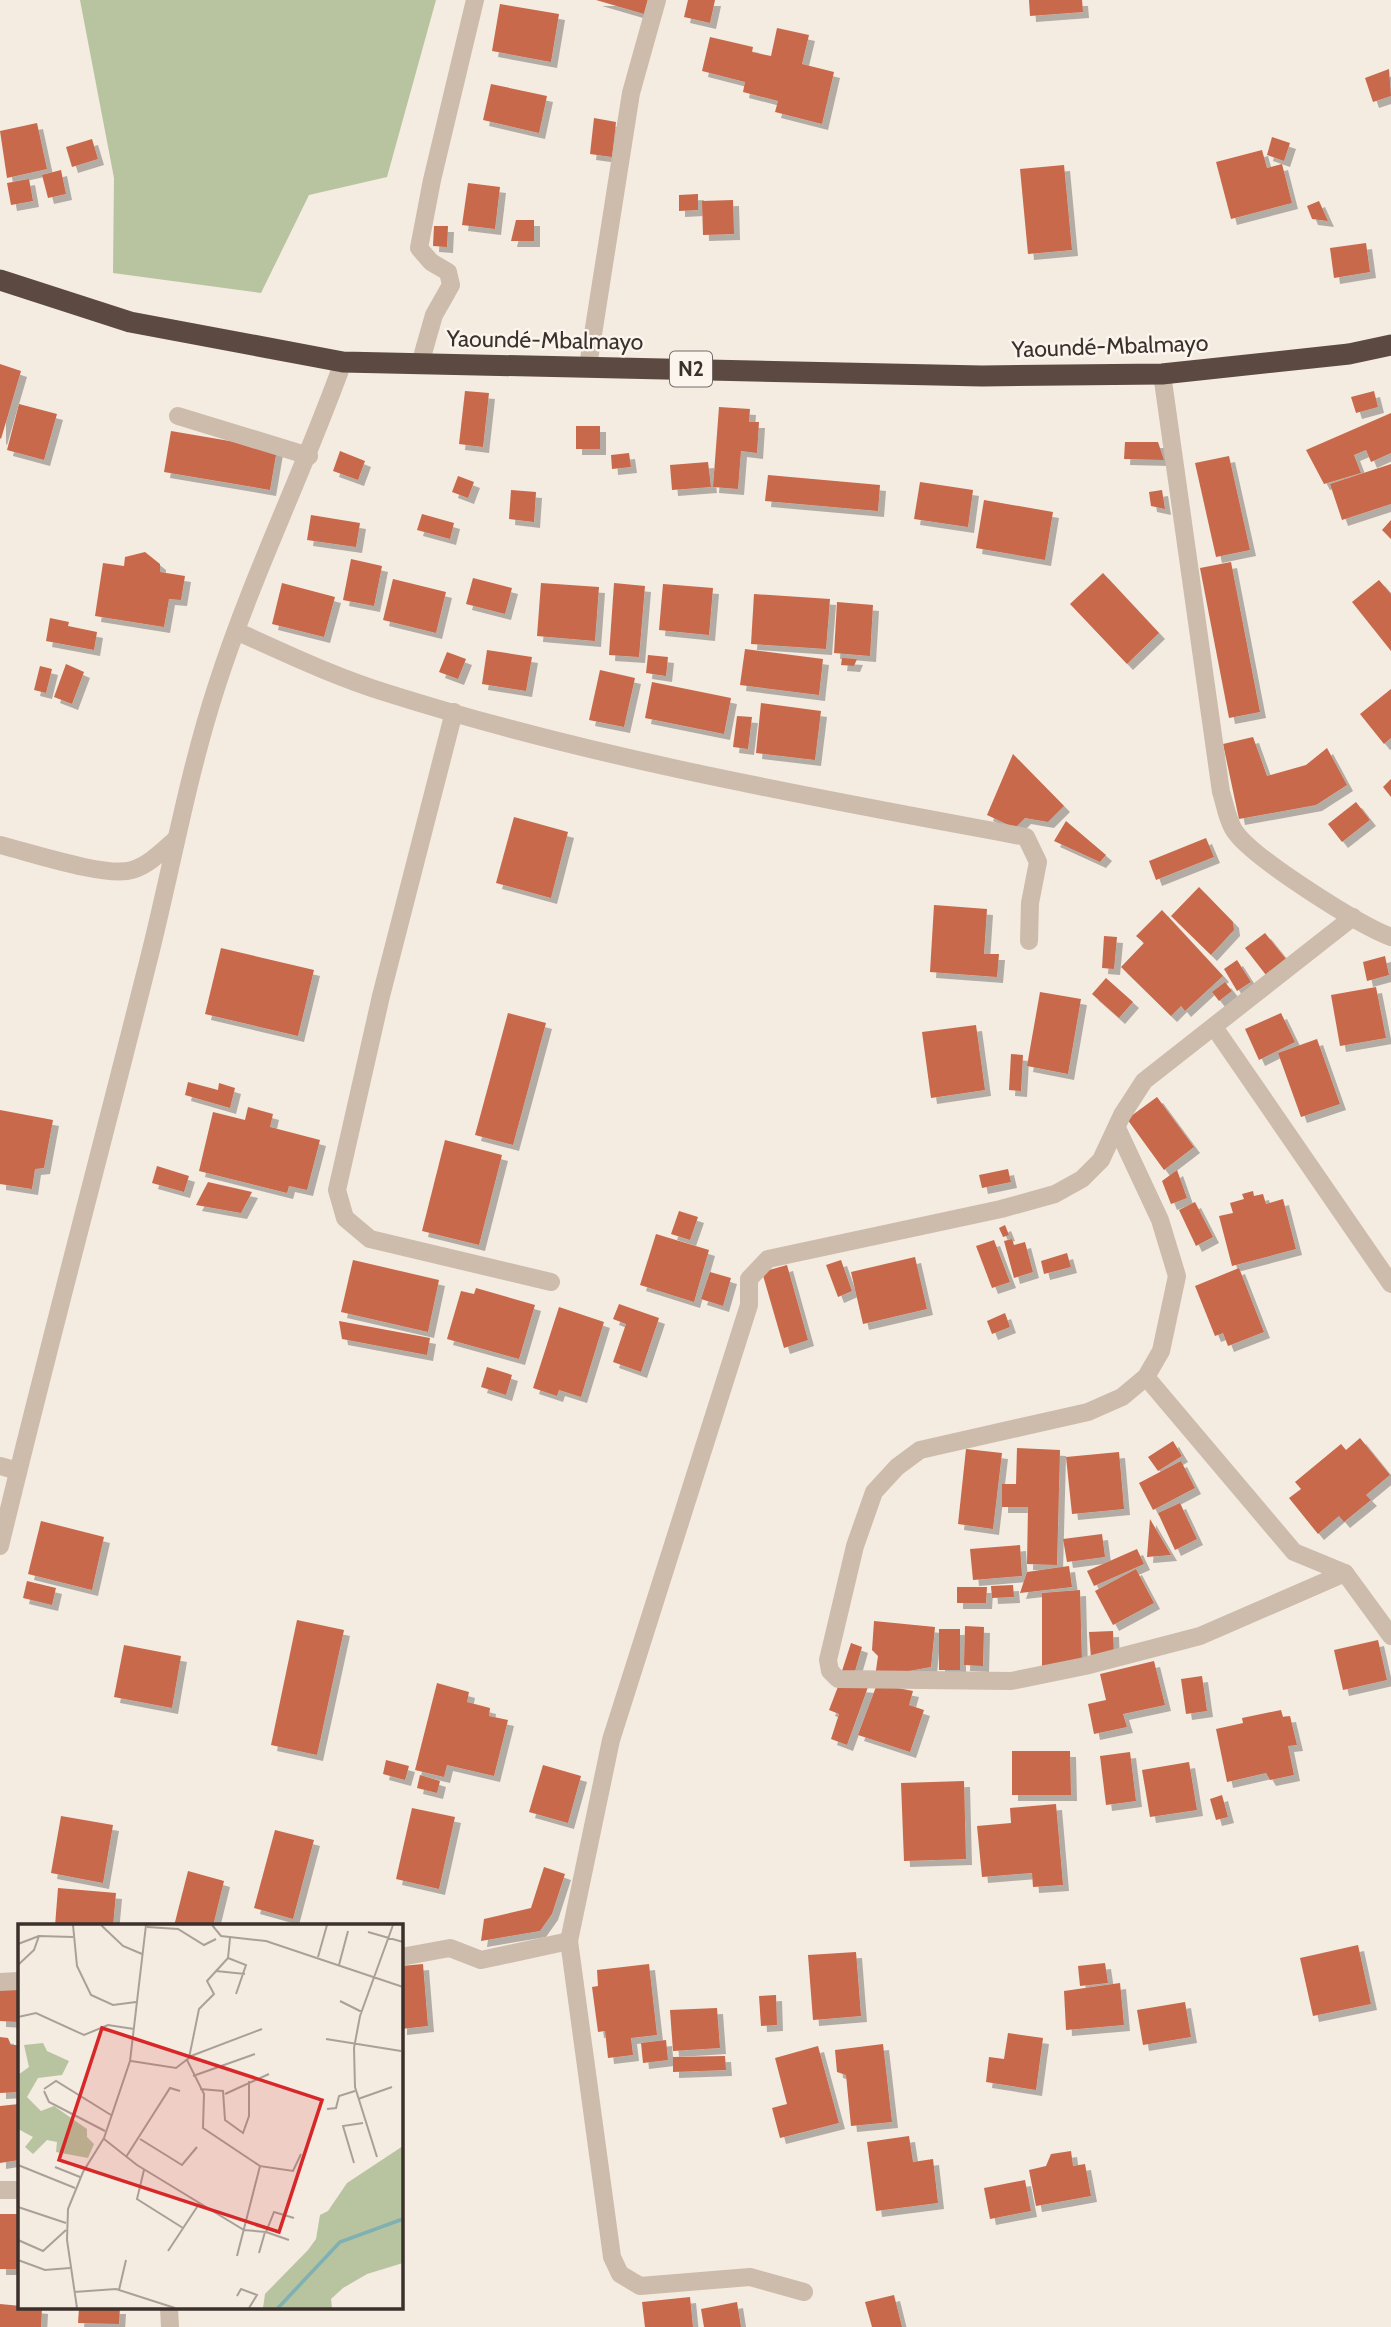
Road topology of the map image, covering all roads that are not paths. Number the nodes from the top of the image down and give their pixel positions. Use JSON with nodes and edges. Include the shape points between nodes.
{"nodes":[{"id":1,"x":475,"y":0,"type":"edge"},
{"id":2,"x":657,"y":0,"type":"edge"},
{"id":3,"x":0,"y":280,"type":"edge"},
{"id":4,"x":1391,"y":345,"type":"edge"},
{"id":5,"x":343,"y":362,"type":"junction"},
{"id":6,"x":420,"y":364,"type":"junction"},
{"id":7,"x":588,"y":366,"type":"junction"},
{"id":8,"x":1162,"y":374,"type":"junction"},
{"id":9,"x":178,"y":416,"type":"dead end"},
{"id":10,"x":309,"y":456,"type":"junction"},
{"id":11,"x":236,"y":631,"type":"junction"},
{"id":12,"x":454,"y":712,"type":"junction"},
{"id":13,"x":176,"y":839,"type":"junction"},
{"id":14,"x":0,"y":845,"type":"edge"},
{"id":15,"x":1353,"y":917,"type":"junction"},
{"id":16,"x":1391,"y":937,"type":"edge"},
{"id":17,"x":1029,"y":942,"type":"dead end"},
{"id":18,"x":1214,"y":1027,"type":"junction"},
{"id":19,"x":1117,"y":1128,"type":"junction"},
{"id":20,"x":551,"y":1282,"type":"dead end"},
{"id":21,"x":1391,"y":1284,"type":"edge"},
{"id":22,"x":1146,"y":1377,"type":"junction"},
{"id":23,"x":0,"y":1466,"type":"edge"},
{"id":24,"x":18,"y":1471,"type":"junction"},
{"id":25,"x":0,"y":1546,"type":"edge"},
{"id":26,"x":1345,"y":1573,"type":"junction"},
{"id":27,"x":1391,"y":1636,"type":"edge"},
{"id":28,"x":569,"y":1941,"type":"junction"},
{"id":29,"x":402,"y":1957,"type":"edge"},
{"id":30,"x":18,"y":1981,"type":"edge"},
{"id":31,"x":0,"y":1982,"type":"edge"},
{"id":32,"x":0,"y":2190,"type":"edge"},
{"id":33,"x":18,"y":2190,"type":"edge"},
{"id":34,"x":804,"y":2292,"type":"dead end"}],
"edges":[{"from":1,"to":6,"type":"street","via":[[419,248],[449,272],[451,285],[434,315]]},
{"from":2,"to":7,"type":"street","via":[[631,93]]},
{"from":3,"to":5,"type":"highway","name":"Yaoundé-Mbalmayo","number":"N2","via":[[130,322]]},
{"from":4,"to":8,"type":"highway","name":"Yaoundé-Mbalmayo","number":"N2","via":[[1349,354]]},
{"from":5,"to":6,"type":"highway","name":"Yaoundé-Mbalmayo","number":"N2"},
{"from":5,"to":10,"type":"street"},
{"from":6,"to":7,"type":"highway","name":"Yaoundé-Mbalmayo","number":"N2"},
{"from":7,"to":8,"type":"highway","name":"Yaoundé-Mbalmayo","number":"N2","via":[[982,376]]},
{"from":8,"to":15,"type":"street","via":[[1224,802],[1235,832],[1264,858]]},
{"from":9,"to":10,"type":"street"},
{"from":10,"to":11,"type":"street"},
{"from":11,"to":12,"type":"street","via":[[386,693]]},
{"from":11,"to":13,"type":"street","via":[[196,756]]},
{"from":12,"to":17,"type":"street","via":[[799,794],[1026,837],[1038,862]]},
{"from":12,"to":20,"type":"street","via":[[337,1190],[345,1218],[370,1239]]},
{"from":13,"to":14,"type":"street","via":[[148,863],[130,871],[104,870]]},
{"from":13,"to":24,"type":"street"},
{"from":15,"to":16,"type":"street"},
{"from":15,"to":18,"type":"street"},
{"from":18,"to":19,"type":"street","via":[[1144,1081]]},
{"from":18,"to":21,"type":"street"},
{"from":19,"to":22,"type":"street","via":[[1160,1220],[1177,1276],[1161,1351]]},
{"from":19,"to":28,"type":"street","via":[[1101,1160],[1082,1180],[1055,1194],[768,1259],[749,1279],[749,1306],[611,1740]]},
{"from":22,"to":26,"type":"street","via":[[1294,1552]]},
{"from":22,"to":26,"type":"street","via":[[1122,1397],[1088,1412],[920,1450],[897,1467],[874,1492],[855,1546],[828,1660],[830,1671],[838,1679],[1011,1681],[1085,1667],[1200,1636]]},
{"from":23,"to":24,"type":"street"},
{"from":24,"to":25,"type":"street"},
{"from":26,"to":27,"type":"street"},
{"from":28,"to":29,"type":"street","via":[[481,1960],[450,1948]]},
{"from":28,"to":34,"type":"street","via":[[612,2257],[620,2274],[640,2286],[750,2277]]},
{"from":30,"to":31,"type":"street"},
{"from":32,"to":33,"type":"street"}]}
